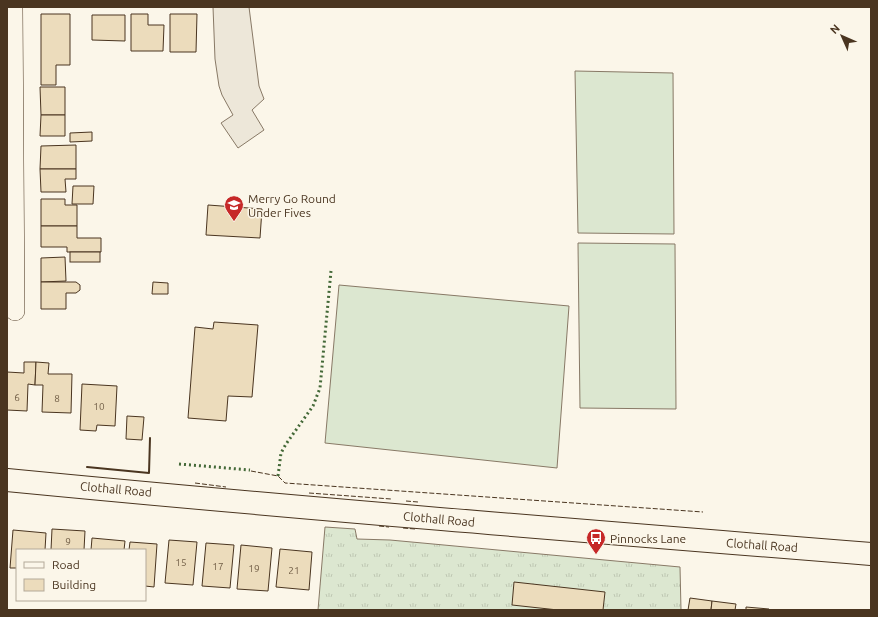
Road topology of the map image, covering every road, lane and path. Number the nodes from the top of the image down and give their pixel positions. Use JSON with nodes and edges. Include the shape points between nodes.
{"nodes":[{"id":1,"x":13,"y":7,"type":"edge"},
{"id":2,"x":15,"y":311,"type":"dead end"},
{"id":3,"x":7,"y":480,"type":"edge"},
{"id":4,"x":871,"y":554,"type":"edge"}],
"edges":[{"from":1,"to":2,"type":"street"},
{"from":3,"to":4,"type":"main road","name":"Clothall Road","via":[[356,512]]}]}
